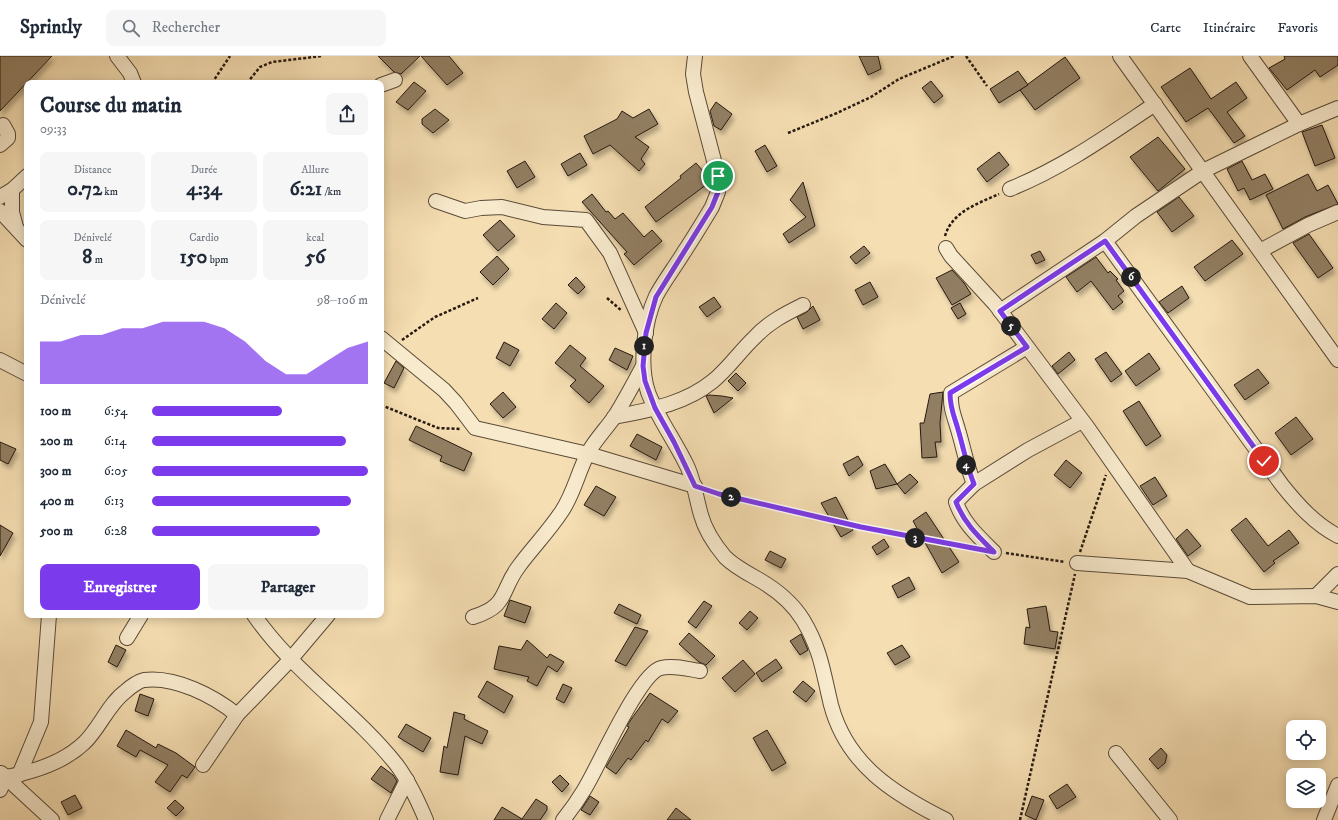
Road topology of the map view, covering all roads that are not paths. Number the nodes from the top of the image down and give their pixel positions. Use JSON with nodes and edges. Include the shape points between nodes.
{"nodes":[{"id":1,"x":117,"y":56,"type":"edge"},
{"id":2,"x":695,"y":56,"type":"edge"},
{"id":3,"x":1120,"y":56,"type":"edge"},
{"id":4,"x":1250,"y":56,"type":"edge"},
{"id":5,"x":130,"y":80,"type":"edge"},
{"id":6,"x":395,"y":80,"type":"dead end"},
{"id":7,"x":384,"y":84,"type":"edge"},
{"id":8,"x":1155,"y":104,"type":"junction"},
{"id":9,"x":1338,"y":108,"type":"edge"},
{"id":10,"x":1299,"y":124,"type":"junction"},
{"id":11,"x":3,"y":125,"type":"dead end"},
{"id":12,"x":0,"y":145,"type":"edge"},
{"id":13,"x":1203,"y":171,"type":"junction"},
{"id":14,"x":24,"y":179,"type":"edge"},
{"id":15,"x":1010,"y":189,"type":"road end"},
{"id":16,"x":6,"y":194,"type":"edge"},
{"id":17,"x":436,"y":201,"type":"dead end"},
{"id":18,"x":0,"y":211,"type":"edge"},
{"id":19,"x":1338,"y":212,"type":"edge"},
{"id":20,"x":17,"y":228,"type":"junction"},
{"id":21,"x":24,"y":236,"type":"edge"},
{"id":22,"x":1105,"y":241,"type":"junction"},
{"id":23,"x":946,"y":248,"type":"road end"},
{"id":24,"x":1260,"y":250,"type":"junction"},
{"id":25,"x":803,"y":305,"type":"dead end"},
{"id":26,"x":1000,"y":311,"type":"junction"},
{"id":27,"x":646,"y":333,"type":"junction"},
{"id":28,"x":384,"y":341,"type":"edge"},
{"id":29,"x":1027,"y":347,"type":"junction"},
{"id":30,"x":0,"y":360,"type":"edge"},
{"id":31,"x":1338,"y":360,"type":"edge"},
{"id":32,"x":643,"y":366,"type":"junction"},
{"id":33,"x":24,"y":372,"type":"edge"},
{"id":34,"x":655,"y":408,"type":"junction"},
{"id":35,"x":614,"y":417,"type":"junction"},
{"id":36,"x":1082,"y":421,"type":"junction"},
{"id":37,"x":588,"y":454,"type":"junction"},
{"id":38,"x":974,"y":484,"type":"junction"},
{"id":39,"x":695,"y":486,"type":"junction"},
{"id":40,"x":1338,"y":536,"type":"edge"},
{"id":41,"x":994,"y":552,"type":"road end"},
{"id":42,"x":1077,"y":563,"type":"road end"},
{"id":43,"x":1188,"y":571,"type":"junction"},
{"id":44,"x":1338,"y":574,"type":"edge"},
{"id":45,"x":1316,"y":596,"type":"junction"},
{"id":46,"x":1338,"y":602,"type":"edge"},
{"id":47,"x":49,"y":618,"type":"edge"},
{"id":48,"x":139,"y":618,"type":"edge"},
{"id":49,"x":256,"y":618,"type":"edge"},
{"id":50,"x":325,"y":618,"type":"edge"},
{"id":51,"x":473,"y":618,"type":"dead end"},
{"id":52,"x":127,"y":638,"type":"dead end"},
{"id":53,"x":290,"y":660,"type":"junction"},
{"id":54,"x":700,"y":671,"type":"dead end"},
{"id":55,"x":237,"y":715,"type":"junction"},
{"id":56,"x":1116,"y":752,"type":"dead end"},
{"id":57,"x":203,"y":765,"type":"dead end"},
{"id":58,"x":6,"y":779,"type":"edge"},
{"id":59,"x":407,"y":780,"type":"junction"},
{"id":60,"x":1338,"y":785,"type":"edge"},
{"id":61,"x":52,"y":820,"type":"edge"},
{"id":62,"x":387,"y":820,"type":"edge"},
{"id":63,"x":426,"y":820,"type":"edge"},
{"id":64,"x":563,"y":820,"type":"edge"},
{"id":65,"x":946,"y":820,"type":"edge"},
{"id":66,"x":1170,"y":820,"type":"edge"},
{"id":67,"x":1324,"y":820,"type":"edge"}],
"edges":[{"from":1,"to":5,"type":"street"},
{"from":2,"to":27,"type":"street","via":[[693,74],[696,92],[718,176],[718,192],[712,207],[656,297]]},
{"from":3,"to":8,"type":"street"},
{"from":4,"to":10,"type":"street"},
{"from":6,"to":7,"type":"street"},
{"from":8,"to":13,"type":"street"},
{"from":8,"to":15,"type":"street","via":[[1085,151]]},
{"from":9,"to":10,"type":"street"},
{"from":10,"to":13,"type":"street"},
{"from":11,"to":12,"type":"street","via":[[8,138]]},
{"from":13,"to":22,"type":"street","via":[[1136,216]]},
{"from":13,"to":24,"type":"street"},
{"from":14,"to":16,"type":"street"},
{"from":16,"to":20,"type":"street"},
{"from":17,"to":27,"type":"street","via":[[465,211],[502,207],[543,217],[586,220],[610,253]]},
{"from":18,"to":20,"type":"street"},
{"from":19,"to":24,"type":"street"},
{"from":20,"to":21,"type":"street"},
{"from":22,"to":26,"type":"street"},
{"from":22,"to":40,"type":"street","via":[[1287,490],[1315,521]]},
{"from":23,"to":26,"type":"street"},
{"from":24,"to":31,"type":"street"},
{"from":25,"to":34,"type":"street","via":[[767,325],[712,382],[674,404]]},
{"from":26,"to":29,"type":"street"},
{"from":27,"to":32,"type":"street"},
{"from":28,"to":37,"type":"street","via":[[444,390],[475,428]]},
{"from":29,"to":36,"type":"street"},
{"from":29,"to":38,"type":"street","via":[[950,393],[950,408]]},
{"from":30,"to":33,"type":"street"},
{"from":32,"to":34,"type":"street","via":[[645,381]]},
{"from":32,"to":35,"type":"street"},
{"from":34,"to":35,"type":"street"},
{"from":34,"to":39,"type":"street"},
{"from":35,"to":37,"type":"street"},
{"from":36,"to":38,"type":"street","via":[[1028,450]]},
{"from":36,"to":43,"type":"street"},
{"from":37,"to":39,"type":"street"},
{"from":37,"to":51,"type":"street","via":[[563,510],[518,567],[501,600],[489,613]]},
{"from":38,"to":41,"type":"street","via":[[956,502],[969,528]]},
{"from":39,"to":65,"type":"street","via":[[701,517],[716,545],[731,562],[788,602],[814,638],[836,719],[858,759],[880,782]]},
{"from":42,"to":43,"type":"street"},
{"from":43,"to":45,"type":"street","via":[[1250,597]]},
{"from":44,"to":45,"type":"street"},
{"from":45,"to":46,"type":"street"},
{"from":47,"to":58,"type":"street","via":[[41,722]]},
{"from":48,"to":52,"type":"street"},
{"from":49,"to":53,"type":"street"},
{"from":50,"to":53,"type":"street"},
{"from":53,"to":55,"type":"street"},
{"from":53,"to":59,"type":"street","via":[[379,745]]},
{"from":54,"to":64,"type":"street","via":[[674,667],[660,668],[650,674],[632,700],[584,791]]},
{"from":55,"to":57,"type":"street"},
{"from":55,"to":58,"type":"street","via":[[217,700],[202,693],[166,681],[143,680],[125,691],[84,743],[50,764]]},
{"from":56,"to":66,"type":"street"},
{"from":58,"to":61,"type":"street"},
{"from":59,"to":62,"type":"street"},
{"from":59,"to":63,"type":"street"},
{"from":60,"to":67,"type":"street"}]}
